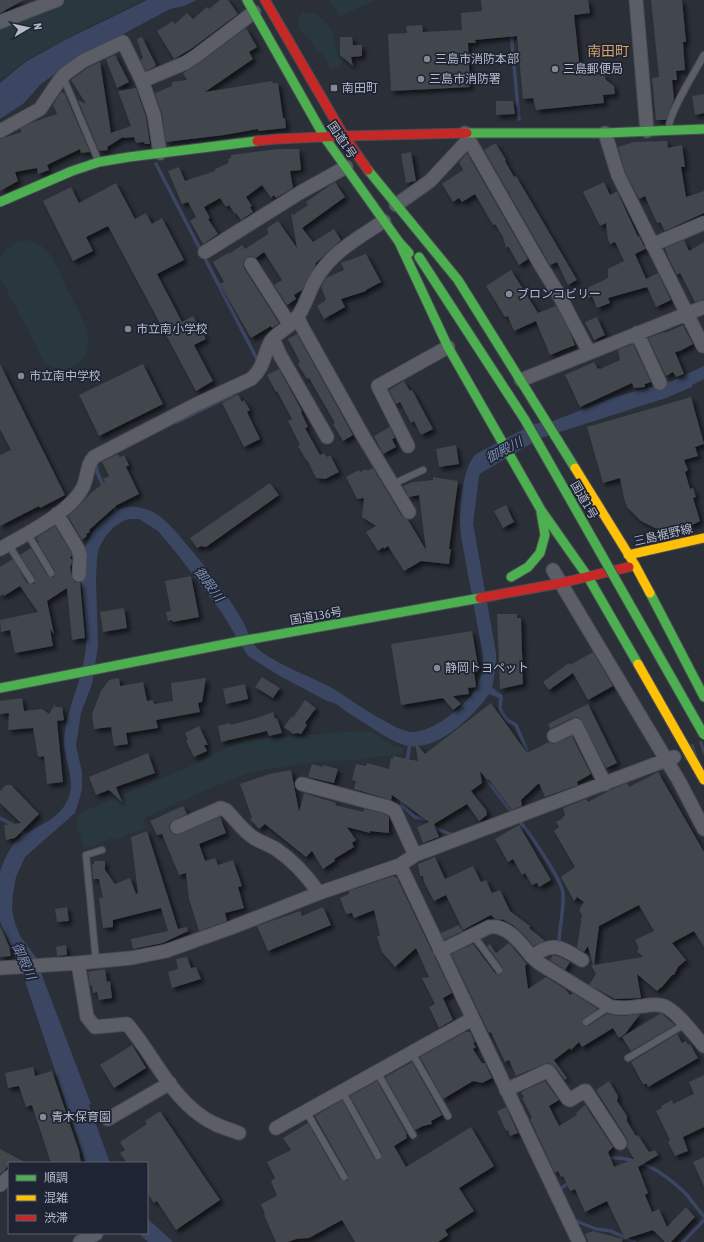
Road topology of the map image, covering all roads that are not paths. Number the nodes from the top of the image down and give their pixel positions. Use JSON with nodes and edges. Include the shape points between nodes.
{"nodes":[{"id":1,"x":54,"y":0,"type":"edge"},
{"id":2,"x":247,"y":0,"type":"edge"},
{"id":3,"x":265,"y":0,"type":"edge"},
{"id":4,"x":636,"y":0,"type":"edge"},
{"id":5,"x":254,"y":12,"type":"junction"},
{"id":6,"x":0,"y":22,"type":"edge"},
{"id":7,"x":704,"y":54,"type":"edge"},
{"id":8,"x":63,"y":77,"type":"junction"},
{"id":9,"x":142,"y":82,"type":"junction"},
{"id":10,"x":704,"y":129,"type":"edge"},
{"id":11,"x":669,"y":130,"type":"junction"},
{"id":12,"x":0,"y":131,"type":"edge"},
{"id":13,"x":647,"y":131,"type":"junction"},
{"id":14,"x":605,"y":133,"type":"junction"},
{"id":15,"x":344,"y":136,"type":"junction"},
{"id":16,"x":467,"y":136,"type":"junction"},
{"id":17,"x":325,"y":138,"type":"junction"},
{"id":18,"x":160,"y":153,"type":"junction"},
{"id":19,"x":99,"y":162,"type":"junction"},
{"id":20,"x":346,"y":167,"type":"junction"},
{"id":21,"x":0,"y":202,"type":"edge"},
{"id":22,"x":391,"y":214,"type":"junction"},
{"id":23,"x":704,"y":222,"type":"edge"},
{"id":24,"x":403,"y":239,"type":"junction"},
{"id":25,"x":652,"y":245,"type":"junction"},
{"id":26,"x":205,"y":252,"type":"dead end"},
{"id":27,"x":251,"y":264,"type":"dead end"},
{"id":28,"x":704,"y":307,"type":"edge"},
{"id":29,"x":687,"y":314,"type":"junction"},
{"id":30,"x":294,"y":321,"type":"junction"},
{"id":31,"x":637,"y":333,"type":"junction"},
{"id":32,"x":273,"y":339,"type":"junction"},
{"id":33,"x":703,"y":346,"type":"dead end"},
{"id":34,"x":448,"y":347,"type":"junction"},
{"id":35,"x":589,"y":352,"type":"junction"},
{"id":36,"x":521,"y":380,"type":"junction"},
{"id":37,"x":660,"y":383,"type":"dead end"},
{"id":38,"x":327,"y":437,"type":"dead end"},
{"id":39,"x":408,"y":446,"type":"dead end"},
{"id":40,"x":423,"y":470,"type":"dead end"},
{"id":41,"x":393,"y":484,"type":"junction"},
{"id":42,"x":541,"y":510,"type":"junction"},
{"id":43,"x":409,"y":512,"type":"dead end"},
{"id":44,"x":57,"y":514,"type":"junction"},
{"id":45,"x":27,"y":533,"type":"junction"},
{"id":46,"x":704,"y":538,"type":"edge"},
{"id":47,"x":4,"y":546,"type":"edge"},
{"id":48,"x":621,"y":557,"type":"junction"},
{"id":49,"x":587,"y":563,"type":"junction"},
{"id":50,"x":639,"y":564,"type":"junction"},
{"id":51,"x":557,"y":569,"type":"joint"},
{"id":52,"x":51,"y":573,"type":"dead end"},
{"id":53,"x":532,"y":574,"type":"dead end"},
{"id":54,"x":80,"y":576,"type":"dead end"},
{"id":55,"x":588,"y":577,"type":"junction"},
{"id":56,"x":32,"y":580,"type":"dead end"},
{"id":57,"x":561,"y":583,"type":"junction"},
{"id":58,"x":661,"y":616,"type":"junction"},
{"id":59,"x":704,"y":682,"type":"edge"},
{"id":60,"x":0,"y":688,"type":"edge"},
{"id":61,"x":704,"y":697,"type":"edge"},
{"id":62,"x":704,"y":735,"type":"edge"},
{"id":63,"x":554,"y":736,"type":"dead end"},
{"id":64,"x":670,"y":758,"type":"junction"},
{"id":65,"x":704,"y":780,"type":"edge"},
{"id":66,"x":302,"y":784,"type":"dead end"},
{"id":67,"x":605,"y":784,"type":"junction"},
{"id":68,"x":177,"y":828,"type":"dead end"},
{"id":69,"x":704,"y":829,"type":"edge"},
{"id":70,"x":102,"y":850,"type":"dead end"},
{"id":71,"x":415,"y":854,"type":"junction"},
{"id":72,"x":400,"y":865,"type":"junction"},
{"id":73,"x":319,"y":893,"type":"junction"},
{"id":74,"x":473,"y":934,"type":"junction"},
{"id":75,"x":440,"y":951,"type":"junction"},
{"id":76,"x":532,"y":957,"type":"junction"},
{"id":77,"x":582,"y":960,"type":"dead end"},
{"id":78,"x":96,"y":961,"type":"junction"},
{"id":79,"x":78,"y":964,"type":"junction"},
{"id":80,"x":0,"y":968,"type":"edge"},
{"id":81,"x":499,"y":970,"type":"dead end"},
{"id":82,"x":610,"y":1006,"type":"junction"},
{"id":83,"x":472,"y":1019,"type":"junction"},
{"id":84,"x":586,"y":1022,"type":"dead end"},
{"id":85,"x":685,"y":1024,"type":"junction"},
{"id":86,"x":704,"y":1046,"type":"edge"},
{"id":87,"x":412,"y":1053,"type":"junction"},
{"id":88,"x":628,"y":1058,"type":"dead end"},
{"id":89,"x":377,"y":1072,"type":"junction"},
{"id":90,"x":170,"y":1083,"type":"junction"},
{"id":91,"x":506,"y":1090,"type":"junction"},
{"id":92,"x":342,"y":1092,"type":"junction"},
{"id":93,"x":306,"y":1111,"type":"junction"},
{"id":94,"x":448,"y":1116,"type":"dead end"},
{"id":95,"x":108,"y":1119,"type":"dead end"},
{"id":96,"x":276,"y":1128,"type":"dead end"},
{"id":97,"x":239,"y":1133,"type":"dead end"},
{"id":98,"x":413,"y":1135,"type":"dead end"},
{"id":99,"x":620,"y":1143,"type":"dead end"},
{"id":100,"x":378,"y":1156,"type":"dead end"},
{"id":101,"x":344,"y":1177,"type":"dead end"},
{"id":102,"x":8,"y":1178,"type":"edge"},
{"id":103,"x":0,"y":1184,"type":"edge"},
{"id":104,"x":98,"y":1236,"type":"edge"},
{"id":105,"x":80,"y":1242,"type":"edge"},
{"id":106,"x":578,"y":1242,"type":"edge"}],
"edges":[{"from":1,"to":6,"type":"street"},
{"from":2,"to":5,"type":"main road","name":"国道1号"},
{"from":3,"to":15,"type":"main road"},
{"from":4,"to":13,"type":"street"},
{"from":5,"to":9,"type":"street","via":[[185,63]]},
{"from":5,"to":17,"type":"main road","name":"国道1号"},
{"from":7,"to":11,"type":"lane","via":[[674,111]]},
{"from":8,"to":9,"type":"street","via":[[83,61],[123,42]]},
{"from":8,"to":12,"type":"street","via":[[40,109]]},
{"from":8,"to":19,"type":"lane"},
{"from":9,"to":18,"type":"street","via":[[154,115]]},
{"from":10,"to":11,"type":"main road"},
{"from":11,"to":13,"type":"main road"},
{"from":13,"to":14,"type":"main road"},
{"from":14,"to":16,"type":"main road"},
{"from":14,"to":25,"type":"street","via":[[618,175]]},
{"from":15,"to":16,"type":"main road"},
{"from":15,"to":17,"type":"main road"},
{"from":15,"to":22,"type":"main road","via":[[370,173]]},
{"from":16,"to":22,"type":"street","via":[[430,181]]},
{"from":16,"to":35,"type":"street"},
{"from":17,"to":18,"type":"main road","via":[[285,139]]},
{"from":17,"to":20,"type":"main road","name":"国道1号"},
{"from":18,"to":19,"type":"main road"},
{"from":19,"to":21,"type":"main road"},
{"from":20,"to":22,"type":"main road","name":"国道1号"},
{"from":20,"to":26,"type":"street"},
{"from":22,"to":24,"type":"main road","name":"国道1号"},
{"from":22,"to":30,"type":"street","via":[[342,249],[327,264],[315,280]]},
{"from":22,"to":36,"type":"main road","via":[[458,280]]},
{"from":23,"to":25,"type":"street"},
{"from":24,"to":34,"type":"main road"},
{"from":24,"to":62,"type":"main road","name":"国道1号","bridge":true,"via":[[434,281],[525,420]]},
{"from":25,"to":29,"type":"street"},
{"from":27,"to":30,"type":"street"},
{"from":28,"to":29,"type":"street"},
{"from":29,"to":31,"type":"street"},
{"from":29,"to":33,"type":"street"},
{"from":30,"to":32,"type":"street"},
{"from":30,"to":41,"type":"street","via":[[306,334]]},
{"from":31,"to":35,"type":"street"},
{"from":31,"to":37,"type":"street"},
{"from":32,"to":38,"type":"street"},
{"from":32,"to":44,"type":"street","via":[[260,370],[252,379],[94,457],[82,489],[75,499]]},
{"from":34,"to":39,"type":"street","via":[[378,386]]},
{"from":34,"to":42,"type":"main road"},
{"from":35,"to":36,"type":"street"},
{"from":36,"to":48,"type":"main road"},
{"from":40,"to":41,"type":"lane"},
{"from":41,"to":43,"type":"street"},
{"from":42,"to":49,"type":"main road"},
{"from":42,"to":53,"type":"main road","via":[[545,534],[540,553],[528,567],[507,578]]},
{"from":44,"to":45,"type":"street"},
{"from":44,"to":54,"type":"street","via":[[78,549]]},
{"from":45,"to":47,"type":"street"},
{"from":45,"to":52,"type":"lane"},
{"from":46,"to":48,"type":"main road","name":"三島裾野線"},
{"from":47,"to":56,"type":"lane"},
{"from":48,"to":49,"type":"main road"},
{"from":48,"to":50,"type":"main road"},
{"from":49,"to":51,"type":"main road"},
{"from":49,"to":55,"type":"main road"},
{"from":50,"to":55,"type":"main road","name":"国道136号"},
{"from":50,"to":58,"type":"main road"},
{"from":51,"to":57,"type":"street"},
{"from":55,"to":57,"type":"main road","name":"国道136号"},
{"from":55,"to":65,"type":"main road"},
{"from":57,"to":60,"type":"main road","name":"国道136号"},
{"from":57,"to":64,"type":"street"},
{"from":58,"to":59,"type":"street"},
{"from":58,"to":61,"type":"main road"},
{"from":63,"to":67,"type":"street","via":[[576,725]]},
{"from":64,"to":67,"type":"street"},
{"from":64,"to":69,"type":"street"},
{"from":66,"to":71,"type":"street","via":[[395,811]]},
{"from":67,"to":71,"type":"street"},
{"from":68,"to":73,"type":"street","via":[[221,808],[226,810],[246,832],[294,863]]},
{"from":70,"to":78,"type":"lane","via":[[86,855]]},
{"from":71,"to":72,"type":"street"},
{"from":72,"to":73,"type":"street"},
{"from":72,"to":75,"type":"street"},
{"from":73,"to":78,"type":"street","via":[[166,951]]},
{"from":74,"to":75,"type":"street"},
{"from":74,"to":76,"type":"street","via":[[496,926],[514,936]]},
{"from":74,"to":81,"type":"lane"},
{"from":75,"to":83,"type":"street"},
{"from":76,"to":77,"type":"street","via":[[552,946],[562,948]]},
{"from":76,"to":82,"type":"street"},
{"from":78,"to":79,"type":"street"},
{"from":79,"to":80,"type":"street"},
{"from":79,"to":90,"type":"street","via":[[90,1023],[95,1027],[127,1024]]},
{"from":82,"to":84,"type":"lane"},
{"from":82,"to":85,"type":"street","via":[[662,1006]]},
{"from":83,"to":87,"type":"street"},
{"from":83,"to":91,"type":"street"},
{"from":85,"to":86,"type":"street"},
{"from":85,"to":88,"type":"lane"},
{"from":87,"to":89,"type":"street"},
{"from":87,"to":94,"type":"lane"},
{"from":89,"to":92,"type":"street"},
{"from":89,"to":98,"type":"lane"},
{"from":90,"to":95,"type":"street"},
{"from":90,"to":97,"type":"street","via":[[200,1115],[214,1124]]},
{"from":91,"to":99,"type":"street","via":[[547,1071],[568,1099],[586,1091]]},
{"from":91,"to":106,"type":"street"},
{"from":92,"to":93,"type":"street"},
{"from":92,"to":100,"type":"lane"},
{"from":93,"to":96,"type":"street"},
{"from":93,"to":101,"type":"lane"},
{"from":102,"to":103,"type":"street"},
{"from":104,"to":105,"type":"street"}]}
